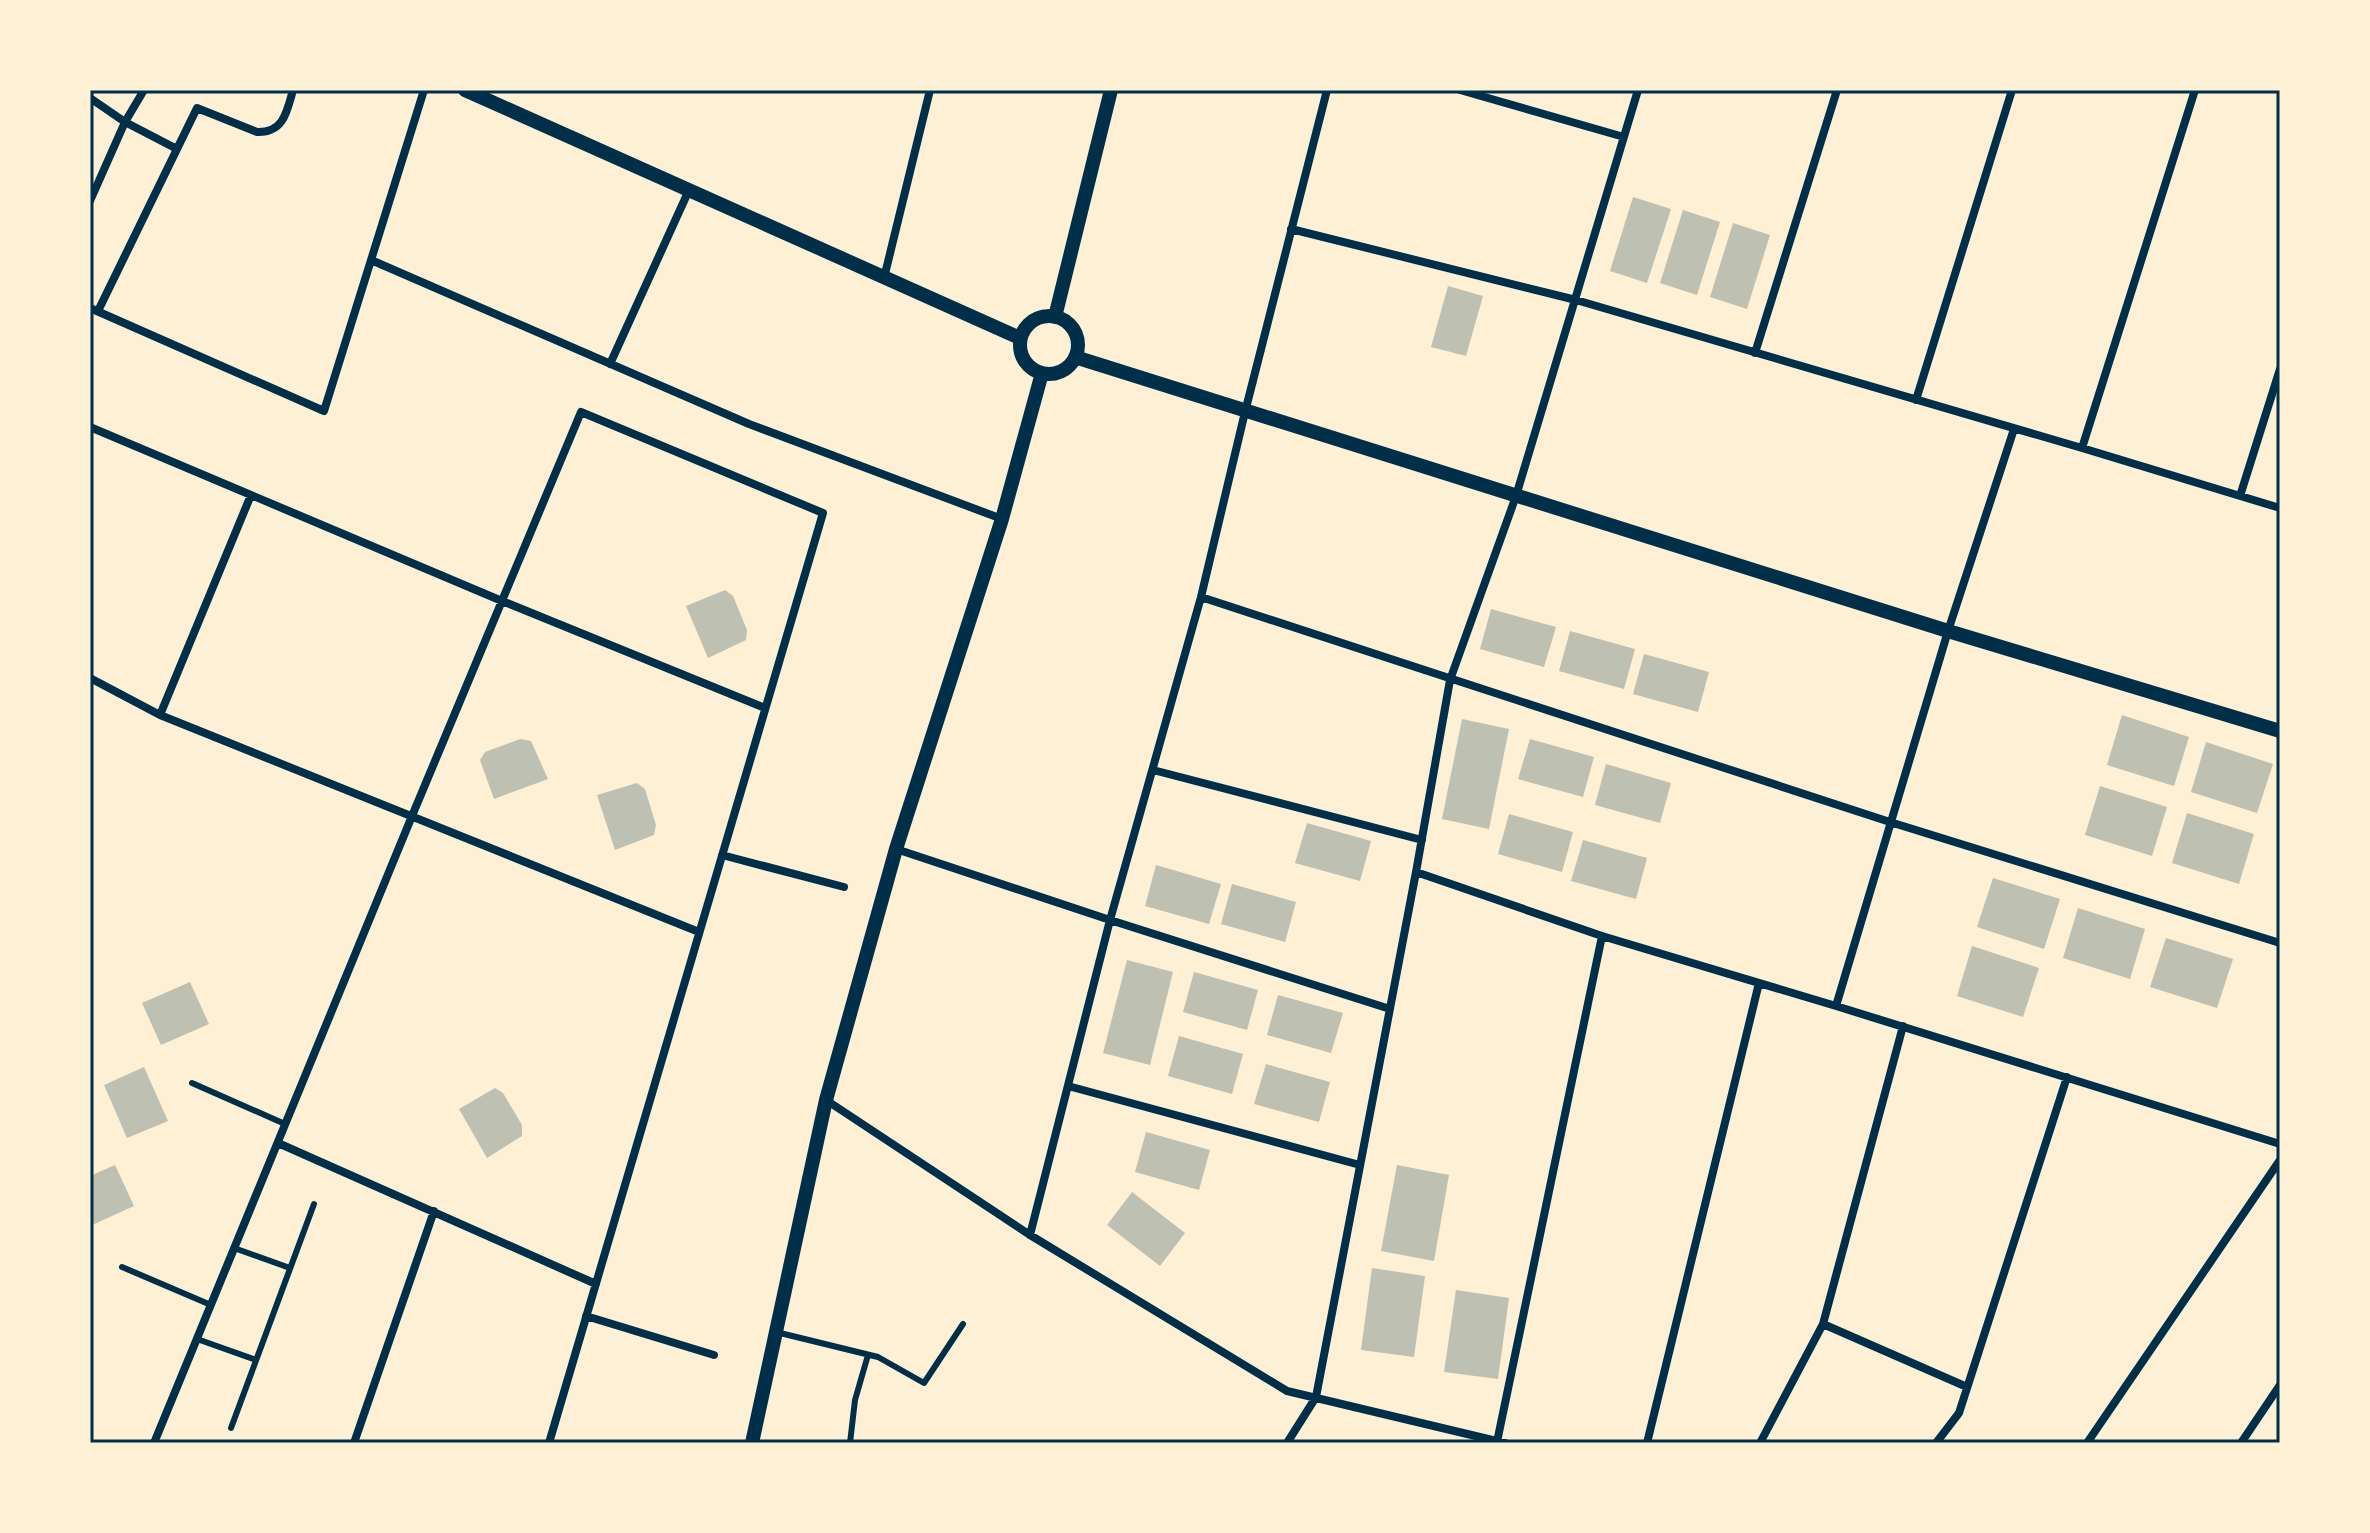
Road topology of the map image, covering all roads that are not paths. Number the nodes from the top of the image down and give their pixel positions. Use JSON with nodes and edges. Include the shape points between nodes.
{"nodes":[{"id":1,"x":144,"y":90,"type":"edge"},
{"id":2,"x":293,"y":90,"type":"edge"},
{"id":3,"x":424,"y":90,"type":"edge"},
{"id":4,"x":465,"y":90,"type":"edge"},
{"id":5,"x":930,"y":90,"type":"edge"},
{"id":6,"x":1111,"y":90,"type":"edge"},
{"id":7,"x":1327,"y":90,"type":"edge"},
{"id":8,"x":1460,"y":90,"type":"edge"},
{"id":9,"x":1638,"y":90,"type":"edge"},
{"id":10,"x":1837,"y":90,"type":"edge"},
{"id":11,"x":2012,"y":90,"type":"edge"},
{"id":12,"x":2195,"y":90,"type":"edge"},
{"id":13,"x":90,"y":98,"type":"edge"},
{"id":14,"x":125,"y":122,"type":"junction"},
{"id":15,"x":1624,"y":137,"type":"junction"},
{"id":16,"x":177,"y":149,"type":"junction"},
{"id":17,"x":689,"y":190,"type":"junction"},
{"id":18,"x":90,"y":201,"type":"edge"},
{"id":19,"x":1291,"y":229,"type":"junction"},
{"id":20,"x":371,"y":260,"type":"junction"},
{"id":21,"x":884,"y":278,"type":"junction"},
{"id":22,"x":1576,"y":300,"type":"junction"},
{"id":23,"x":94,"y":309,"type":"edge"},
{"id":24,"x":1055,"y":317,"type":"junction"},
{"id":25,"x":1020,"y":338,"type":"junction"},
{"id":26,"x":1755,"y":353,"type":"junction"},
{"id":27,"x":1075,"y":357,"type":"junction"},
{"id":28,"x":610,"y":364,"type":"junction"},
{"id":29,"x":2280,"y":369,"type":"edge"},
{"id":30,"x":1042,"y":373,"type":"junction"},
{"id":31,"x":1916,"y":400,"type":"junction"},
{"id":32,"x":1245,"y":412,"type":"junction"},
{"id":33,"x":90,"y":427,"type":"edge"},
{"id":34,"x":2014,"y":429,"type":"junction"},
{"id":35,"x":2082,"y":448,"type":"junction"},
{"id":36,"x":251,"y":495,"type":"junction"},
{"id":37,"x":1516,"y":496,"type":"junction"},
{"id":38,"x":2240,"y":496,"type":"junction"},
{"id":39,"x":2280,"y":508,"type":"edge"},
{"id":40,"x":1002,"y":519,"type":"junction"},
{"id":41,"x":1201,"y":597,"type":"junction"},
{"id":42,"x":502,"y":601,"type":"junction"},
{"id":43,"x":1948,"y":631,"type":"junction"},
{"id":44,"x":90,"y":678,"type":"edge"},
{"id":45,"x":1450,"y":680,"type":"junction"},
{"id":46,"x":765,"y":708,"type":"junction"},
{"id":47,"x":160,"y":715,"type":"junction"},
{"id":48,"x":2280,"y":731,"type":"edge"},
{"id":49,"x":1153,"y":770,"type":"junction"},
{"id":50,"x":412,"y":816,"type":"junction"},
{"id":51,"x":1890,"y":822,"type":"junction"},
{"id":52,"x":1422,"y":840,"type":"junction"},
{"id":53,"x":896,"y":849,"type":"junction"},
{"id":54,"x":722,"y":855,"type":"junction"},
{"id":55,"x":1416,"y":872,"type":"junction"},
{"id":56,"x":844,"y":887,"type":"dead end"},
{"id":57,"x":1110,"y":920,"type":"junction"},
{"id":58,"x":699,"y":932,"type":"junction"},
{"id":59,"x":1602,"y":936,"type":"junction"},
{"id":60,"x":2280,"y":943,"type":"edge"},
{"id":61,"x":1759,"y":983,"type":"junction"},
{"id":62,"x":1836,"y":1006,"type":"junction"},
{"id":63,"x":1390,"y":1009,"type":"junction"},
{"id":64,"x":1903,"y":1026,"type":"junction"},
{"id":65,"x":2067,"y":1077,"type":"junction"},
{"id":66,"x":192,"y":1083,"type":"dead end"},
{"id":67,"x":1068,"y":1086,"type":"junction"},
{"id":68,"x":826,"y":1100,"type":"junction"},
{"id":69,"x":285,"y":1124,"type":"junction"},
{"id":70,"x":278,"y":1143,"type":"junction"},
{"id":71,"x":2280,"y":1144,"type":"edge"},
{"id":72,"x":2280,"y":1160,"type":"edge"},
{"id":73,"x":1360,"y":1165,"type":"junction"},
{"id":74,"x":314,"y":1204,"type":"dead end"},
{"id":75,"x":434,"y":1211,"type":"junction"},
{"id":76,"x":1030,"y":1235,"type":"junction"},
{"id":77,"x":234,"y":1248,"type":"junction"},
{"id":78,"x":122,"y":1267,"type":"dead end"},
{"id":79,"x":290,"y":1268,"type":"junction"},
{"id":80,"x":596,"y":1284,"type":"junction"},
{"id":81,"x":211,"y":1305,"type":"junction"},
{"id":82,"x":586,"y":1316,"type":"junction"},
{"id":83,"x":963,"y":1324,"type":"dead end"},
{"id":84,"x":1823,"y":1324,"type":"junction"},
{"id":85,"x":776,"y":1332,"type":"junction"},
{"id":86,"x":197,"y":1339,"type":"junction"},
{"id":87,"x":714,"y":1355,"type":"dead end"},
{"id":88,"x":868,"y":1355,"type":"junction"},
{"id":89,"x":256,"y":1360,"type":"junction"},
{"id":90,"x":2280,"y":1385,"type":"edge"},
{"id":91,"x":1967,"y":1387,"type":"junction"},
{"id":92,"x":1316,"y":1397,"type":"junction"},
{"id":93,"x":231,"y":1428,"type":"dead end"},
{"id":94,"x":1500,"y":1442,"type":"edge"},
{"id":95,"x":154,"y":1443,"type":"edge"},
{"id":96,"x":354,"y":1443,"type":"edge"},
{"id":97,"x":549,"y":1443,"type":"edge"},
{"id":98,"x":752,"y":1443,"type":"edge"},
{"id":99,"x":850,"y":1443,"type":"edge"},
{"id":100,"x":1287,"y":1443,"type":"edge"},
{"id":101,"x":1647,"y":1443,"type":"edge"},
{"id":102,"x":1760,"y":1443,"type":"edge"},
{"id":103,"x":1936,"y":1443,"type":"edge"},
{"id":104,"x":2087,"y":1443,"type":"edge"},
{"id":105,"x":2241,"y":1443,"type":"edge"}],
"edges":[{"from":1,"to":14,"type":"street"},
{"from":2,"to":16,"type":"street","via":[[282,123],[265,132],[197,108]]},
{"from":3,"to":20,"type":"street"},
{"from":4,"to":17,"type":"street"},
{"from":5,"to":21,"type":"street"},
{"from":6,"to":24,"type":"street"},
{"from":7,"to":19,"type":"street"},
{"from":8,"to":15,"type":"street"},
{"from":9,"to":15,"type":"street"},
{"from":10,"to":26,"type":"street"},
{"from":11,"to":31,"type":"street"},
{"from":12,"to":35,"type":"street"},
{"from":13,"to":14,"type":"street"},
{"from":14,"to":16,"type":"street"},
{"from":14,"to":18,"type":"street"},
{"from":15,"to":22,"type":"street"},
{"from":16,"to":23,"type":"street"},
{"from":17,"to":21,"type":"street"},
{"from":17,"to":28,"type":"street"},
{"from":19,"to":22,"type":"street"},
{"from":19,"to":32,"type":"street"},
{"from":20,"to":23,"type":"street","via":[[324,411]]},
{"from":20,"to":28,"type":"street"},
{"from":21,"to":25,"type":"street"},
{"from":22,"to":26,"type":"street"},
{"from":22,"to":37,"type":"street"},
{"from":24,"to":25,"type":"street","via":[[1029,323]]},
{"from":24,"to":27,"type":"street","via":[[1075,332]]},
{"from":25,"to":30,"type":"street","via":[[1026,364]]},
{"from":26,"to":31,"type":"street"},
{"from":27,"to":30,"type":"street","via":[[1061,371]]},
{"from":27,"to":32,"type":"street"},
{"from":28,"to":40,"type":"street","via":[[749,424]]},
{"from":29,"to":38,"type":"street"},
{"from":30,"to":40,"type":"street"},
{"from":31,"to":34,"type":"street"},
{"from":32,"to":37,"type":"street"},
{"from":32,"to":41,"type":"street"},
{"from":33,"to":36,"type":"street"},
{"from":34,"to":35,"type":"street"},
{"from":34,"to":43,"type":"street"},
{"from":35,"to":38,"type":"street"},
{"from":36,"to":42,"type":"street"},
{"from":36,"to":47,"type":"street"},
{"from":37,"to":43,"type":"street"},
{"from":37,"to":45,"type":"street"},
{"from":38,"to":39,"type":"street"},
{"from":40,"to":53,"type":"street"},
{"from":41,"to":45,"type":"street"},
{"from":41,"to":49,"type":"street"},
{"from":42,"to":46,"type":"street"},
{"from":42,"to":46,"type":"street","via":[[581,412],[823,513]]},
{"from":42,"to":50,"type":"street"},
{"from":43,"to":48,"type":"street"},
{"from":43,"to":51,"type":"street"},
{"from":44,"to":47,"type":"street"},
{"from":45,"to":51,"type":"street"},
{"from":45,"to":52,"type":"street"},
{"from":46,"to":54,"type":"street"},
{"from":47,"to":50,"type":"street"},
{"from":49,"to":52,"type":"street"},
{"from":49,"to":57,"type":"street"},
{"from":50,"to":58,"type":"street"},
{"from":50,"to":69,"type":"street"},
{"from":51,"to":60,"type":"street"},
{"from":51,"to":62,"type":"street"},
{"from":52,"to":55,"type":"street"},
{"from":53,"to":57,"type":"street"},
{"from":53,"to":68,"type":"street"},
{"from":54,"to":56,"type":"street"},
{"from":54,"to":58,"type":"street"},
{"from":55,"to":59,"type":"street"},
{"from":55,"to":63,"type":"street"},
{"from":57,"to":63,"type":"street"},
{"from":57,"to":67,"type":"street"},
{"from":58,"to":80,"type":"street"},
{"from":59,"to":61,"type":"street"},
{"from":59,"to":94,"type":"street"},
{"from":61,"to":62,"type":"street"},
{"from":61,"to":101,"type":"street"},
{"from":62,"to":64,"type":"street"},
{"from":63,"to":73,"type":"street"},
{"from":64,"to":65,"type":"street"},
{"from":64,"to":84,"type":"street"},
{"from":65,"to":71,"type":"street"},
{"from":65,"to":91,"type":"street"},
{"from":66,"to":69,"type":"lane"},
{"from":67,"to":73,"type":"street"},
{"from":67,"to":76,"type":"street"},
{"from":68,"to":76,"type":"street"},
{"from":68,"to":85,"type":"street"},
{"from":69,"to":70,"type":"street"},
{"from":70,"to":75,"type":"street"},
{"from":70,"to":77,"type":"street"},
{"from":72,"to":104,"type":"street"},
{"from":73,"to":92,"type":"street"},
{"from":74,"to":79,"type":"lane"},
{"from":75,"to":80,"type":"street"},
{"from":75,"to":96,"type":"street"},
{"from":76,"to":92,"type":"street","via":[[1287,1391]]},
{"from":77,"to":79,"type":"lane"},
{"from":77,"to":81,"type":"street"},
{"from":78,"to":81,"type":"lane"},
{"from":79,"to":89,"type":"lane"},
{"from":80,"to":82,"type":"street"},
{"from":81,"to":86,"type":"street"},
{"from":82,"to":87,"type":"street"},
{"from":82,"to":97,"type":"street"},
{"from":83,"to":88,"type":"lane","via":[[924,1383]]},
{"from":84,"to":91,"type":"street"},
{"from":84,"to":102,"type":"street"},
{"from":85,"to":88,"type":"lane"},
{"from":85,"to":98,"type":"street"},
{"from":86,"to":89,"type":"lane"},
{"from":86,"to":95,"type":"street"},
{"from":88,"to":99,"type":"lane"},
{"from":89,"to":93,"type":"lane"},
{"from":90,"to":105,"type":"street"},
{"from":91,"to":103,"type":"street","via":[[1959,1413]]},
{"from":92,"to":94,"type":"street"},
{"from":92,"to":100,"type":"street"}]}
